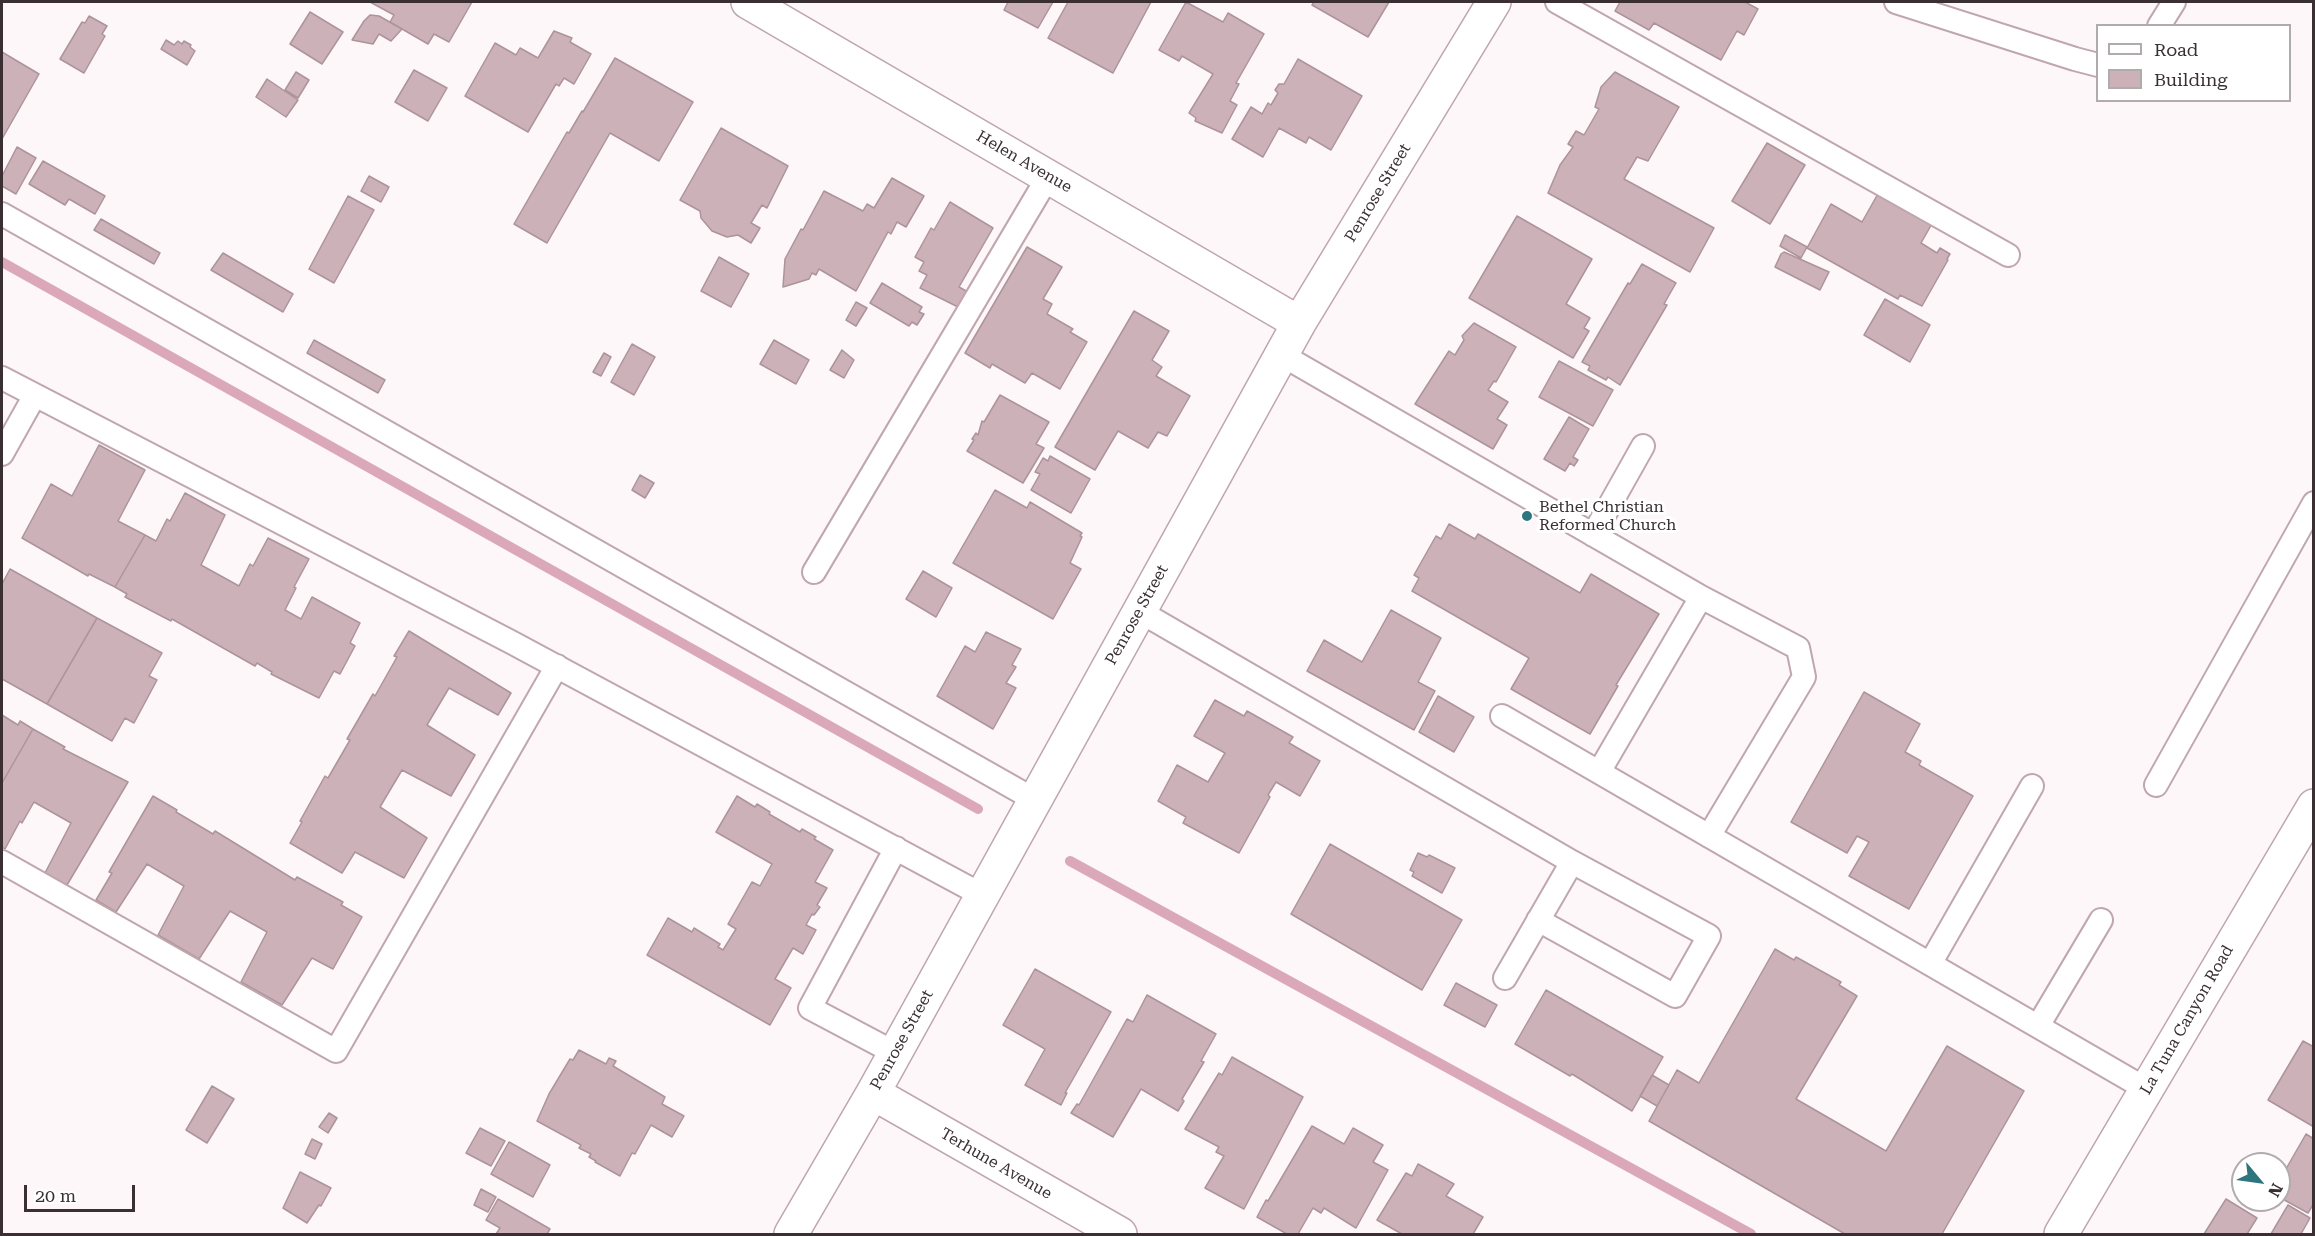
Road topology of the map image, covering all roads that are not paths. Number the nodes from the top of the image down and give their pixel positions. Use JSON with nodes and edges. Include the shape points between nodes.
{"nodes":[{"id":1,"x":748,"y":2,"type":"edge"},
{"id":2,"x":1494,"y":2,"type":"edge"},
{"id":3,"x":1557,"y":2,"type":"edge"},
{"id":4,"x":1896,"y":2,"type":"edge"},
{"id":5,"x":2174,"y":2,"type":"edge"},
{"id":6,"x":2160,"y":24,"type":"edge"},
{"id":7,"x":2096,"y":65,"type":"edge"},
{"id":8,"x":1048,"y":177,"type":"junction"},
{"id":9,"x":2,"y":214,"type":"edge"},
{"id":10,"x":2008,"y":255,"type":"dead end"},
{"id":11,"x":1299,"y":323,"type":"junction"},
{"id":12,"x":1282,"y":355,"type":"junction"},
{"id":13,"x":2,"y":378,"type":"edge"},
{"id":14,"x":35,"y":395,"type":"junction"},
{"id":15,"x":1643,"y":446,"type":"dead end"},
{"id":16,"x":2,"y":454,"type":"edge"},
{"id":17,"x":2313,"y":503,"type":"edge"},
{"id":18,"x":1593,"y":535,"type":"junction"},
{"id":19,"x":814,"y":572,"type":"dead end"},
{"id":20,"x":1701,"y":597,"type":"junction"},
{"id":21,"x":1140,"y":611,"type":"junction"},
{"id":22,"x":557,"y":666,"type":"junction"},
{"id":23,"x":1502,"y":716,"type":"dead end"},
{"id":24,"x":1599,"y":772,"type":"junction"},
{"id":25,"x":2156,"y":785,"type":"dead end"},
{"id":26,"x":2032,"y":786,"type":"dead end"},
{"id":27,"x":1035,"y":800,"type":"junction"},
{"id":28,"x":2313,"y":806,"type":"edge"},
{"id":29,"x":1709,"y":836,"type":"junction"},
{"id":30,"x":896,"y":848,"type":"junction"},
{"id":31,"x":2,"y":862,"type":"edge"},
{"id":32,"x":1572,"y":862,"type":"junction"},
{"id":33,"x":982,"y":895,"type":"junction"},
{"id":34,"x":1538,"y":920,"type":"junction"},
{"id":35,"x":2101,"y":920,"type":"dead end"},
{"id":36,"x":1930,"y":964,"type":"junction"},
{"id":37,"x":1505,"y":978,"type":"dead end"},
{"id":38,"x":2038,"y":1026,"type":"junction"},
{"id":39,"x":895,"y":1053,"type":"junction"},
{"id":40,"x":2146,"y":1089,"type":"junction"},
{"id":41,"x":873,"y":1093,"type":"junction"},
{"id":42,"x":791,"y":1234,"type":"edge"},
{"id":43,"x":1120,"y":1234,"type":"edge"},
{"id":44,"x":2061,"y":1234,"type":"edge"}],
"edges":[{"from":1,"to":8,"type":"street","name":"Helen Avenue"},
{"from":2,"to":11,"type":"street","name":"Penrose Street"},
{"from":3,"to":10,"type":"lane"},
{"from":4,"to":7,"type":"lane"},
{"from":5,"to":6,"type":"lane"},
{"from":8,"to":11,"type":"street","name":"Helen Avenue"},
{"from":8,"to":19,"type":"lane"},
{"from":9,"to":27,"type":"lane"},
{"from":11,"to":12,"type":"street","name":"Penrose Street"},
{"from":12,"to":18,"type":"lane"},
{"from":12,"to":21,"type":"street","name":"Penrose Street"},
{"from":13,"to":14,"type":"lane"},
{"from":14,"to":16,"type":"lane"},
{"from":14,"to":22,"type":"lane"},
{"from":15,"to":18,"type":"lane"},
{"from":17,"to":25,"type":"lane"},
{"from":18,"to":20,"type":"lane"},
{"from":20,"to":24,"type":"lane"},
{"from":20,"to":29,"type":"lane","via":[[1798,648],[1804,677]]},
{"from":21,"to":27,"type":"street","name":"Penrose Street"},
{"from":21,"to":32,"type":"lane"},
{"from":22,"to":30,"type":"lane"},
{"from":22,"to":31,"type":"lane","via":[[336,1050]]},
{"from":23,"to":24,"type":"lane"},
{"from":24,"to":29,"type":"lane"},
{"from":26,"to":36,"type":"lane"},
{"from":27,"to":33,"type":"street","name":"Penrose Street"},
{"from":28,"to":40,"type":"street","name":"La Tuna Canyon Road"},
{"from":29,"to":36,"type":"lane"},
{"from":30,"to":33,"type":"lane"},
{"from":30,"to":39,"type":"lane","via":[[810,1008]]},
{"from":32,"to":34,"type":"lane"},
{"from":32,"to":34,"type":"lane","via":[[1709,936],[1675,996]]},
{"from":33,"to":39,"type":"street","name":"Penrose Street"},
{"from":34,"to":37,"type":"lane"},
{"from":35,"to":38,"type":"lane"},
{"from":36,"to":38,"type":"lane"},
{"from":38,"to":40,"type":"lane"},
{"from":39,"to":41,"type":"street","name":"Penrose Street"},
{"from":40,"to":44,"type":"street","name":"La Tuna Canyon Road"},
{"from":41,"to":42,"type":"street","name":"Penrose Street"},
{"from":41,"to":43,"type":"street","name":"Terhune Avenue"}]}
